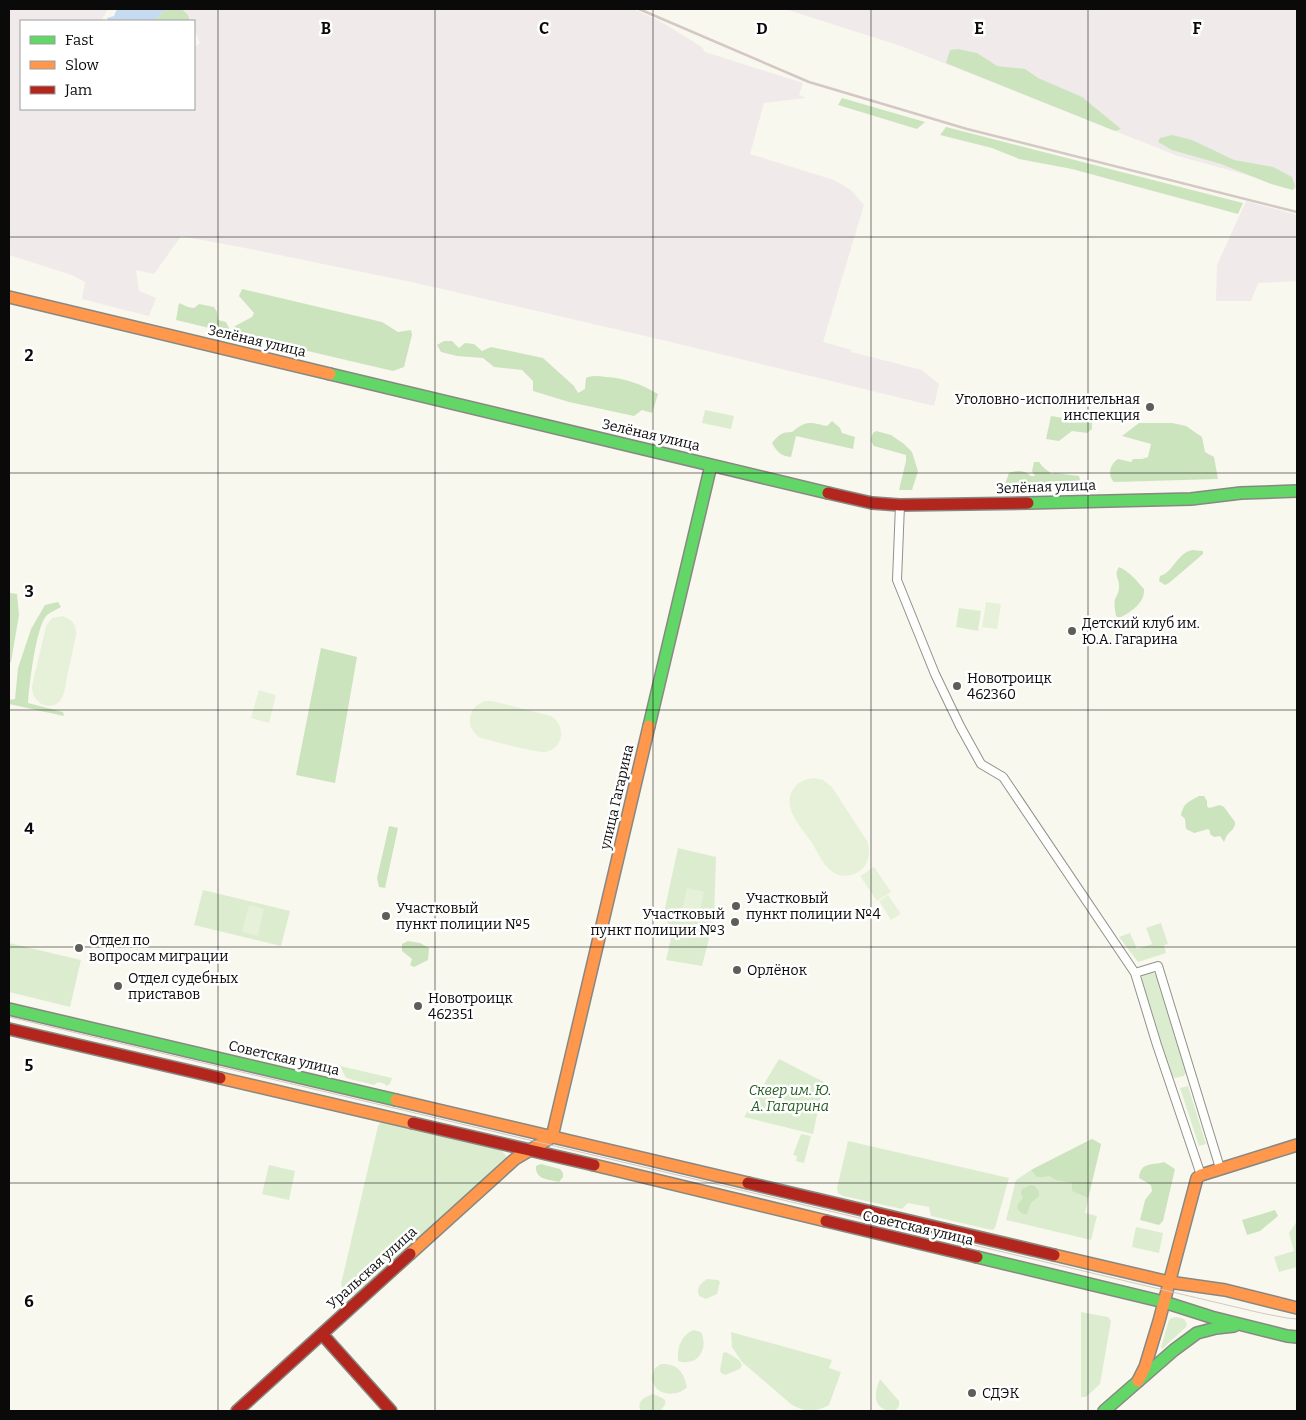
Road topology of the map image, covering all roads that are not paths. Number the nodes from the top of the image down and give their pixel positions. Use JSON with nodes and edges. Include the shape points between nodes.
{"nodes":[{"id":1,"x":9,"y":297,"type":"edge"},
{"id":2,"x":711,"y":465,"type":"junction"},
{"id":3,"x":1297,"y":492,"type":"edge"},
{"id":4,"x":900,"y":505,"type":"junction"},
{"id":5,"x":1134,"y":973,"type":"junction"},
{"id":6,"x":9,"y":1008,"type":"edge"},
{"id":7,"x":9,"y":1029,"type":"edge"},
{"id":8,"x":552,"y":1137,"type":"junction"},
{"id":9,"x":1297,"y":1145,"type":"edge"},
{"id":10,"x":530,"y":1150,"type":"junction"},
{"id":11,"x":1220,"y":1168,"type":"junction"},
{"id":12,"x":1201,"y":1175,"type":"junction"},
{"id":13,"x":1169,"y":1282,"type":"junction"},
{"id":14,"x":1164,"y":1302,"type":"junction"},
{"id":15,"x":1297,"y":1308,"type":"edge"},
{"id":16,"x":1243,"y":1325,"type":"junction"},
{"id":17,"x":322,"y":1334,"type":"junction"},
{"id":18,"x":1297,"y":1337,"type":"edge"},
{"id":19,"x":1138,"y":1381,"type":"junction"},
{"id":20,"x":237,"y":1411,"type":"edge"},
{"id":21,"x":391,"y":1411,"type":"edge"},
{"id":22,"x":1104,"y":1411,"type":"edge"}],
"edges":[{"from":1,"to":2,"type":"main road","name":"Зелёная улица"},
{"from":2,"to":4,"type":"main road","name":"Зелёная улица","via":[[872,502]]},
{"from":2,"to":8,"type":"main road","name":"улица Гагарина"},
{"from":3,"to":4,"type":"main road","name":"Зелёная улица","via":[[1241,493],[1191,499]]},
{"from":4,"to":5,"type":"street","via":[[897,580],[960,726],[981,764],[1003,777]]},
{"from":5,"to":11,"type":"street","via":[[1158,966]]},
{"from":5,"to":12,"type":"street"},
{"from":6,"to":8,"type":"main road","name":"Советская улица"},
{"from":7,"to":10,"type":"main road","name":"Советская улица"},
{"from":8,"to":10,"type":"main road"},
{"from":8,"to":13,"type":"main road","name":"Советская улица"},
{"from":9,"to":11,"type":"main road"},
{"from":10,"to":14,"type":"main road","name":"Советская улица"},
{"from":10,"to":17,"type":"main road","name":"Уральская улица","via":[[515,1159]]},
{"from":11,"to":12,"type":"main road"},
{"from":12,"to":13,"type":"main road","via":[[1194,1186]]},
{"from":13,"to":14,"type":"main road"},
{"from":13,"to":15,"type":"main road","name":"Советская улица","via":[[1225,1290]]},
{"from":14,"to":16,"type":"main road","name":"Советская улица"},
{"from":14,"to":19,"type":"main road"},
{"from":16,"to":18,"type":"main road","name":"Советская улица"},
{"from":16,"to":19,"type":"main road","via":[[1198,1333]]},
{"from":17,"to":20,"type":"main road","name":"Уральская улица"},
{"from":17,"to":21,"type":"main road"},
{"from":19,"to":22,"type":"main road"}]}
